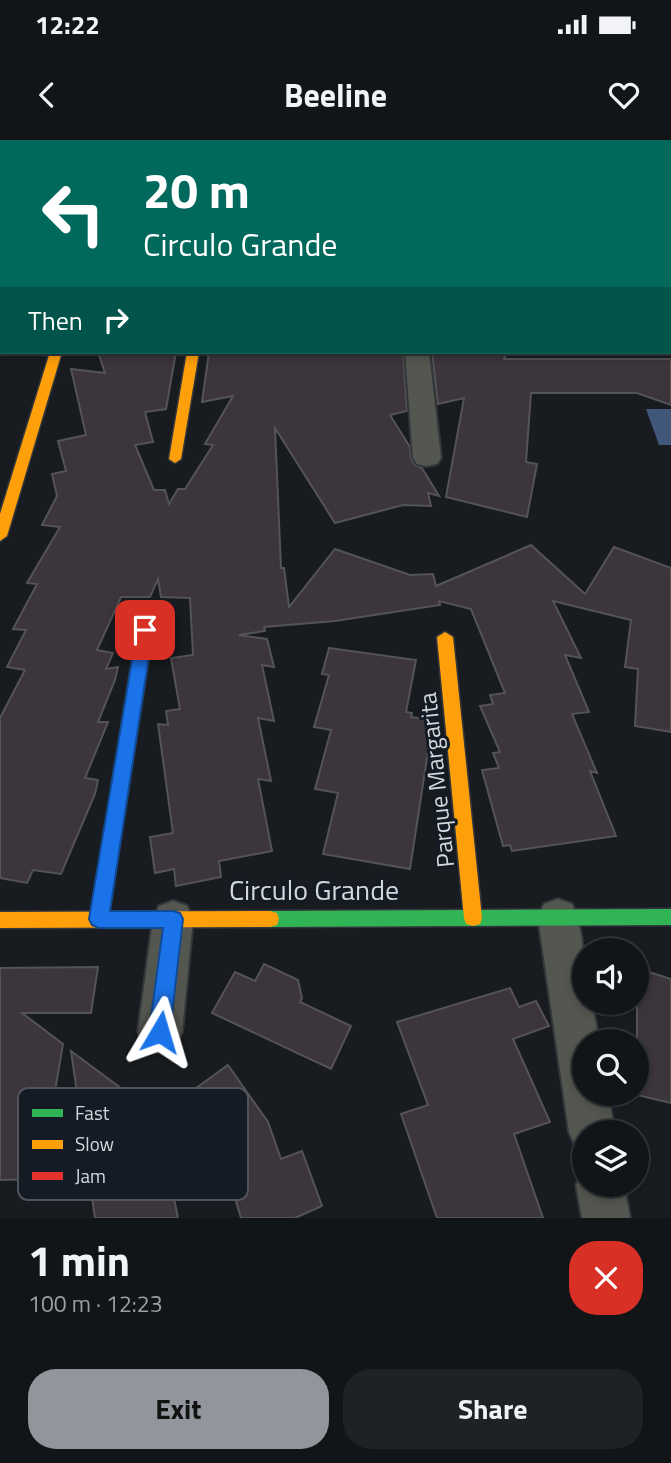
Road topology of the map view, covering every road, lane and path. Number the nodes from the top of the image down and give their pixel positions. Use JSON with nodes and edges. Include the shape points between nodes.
{"nodes":[{"id":1,"x":56,"y":354,"type":"edge"},
{"id":2,"x":193,"y":354,"type":"edge"},
{"id":3,"x":417,"y":354,"type":"edge"},
{"id":4,"x":427,"y":458,"type":"dead end"},
{"id":5,"x":176,"y":459,"type":"dead end"},
{"id":6,"x":8,"y":483,"type":"edge"},
{"id":7,"x":0,"y":536,"type":"edge"},
{"id":8,"x":145,"y":630,"type":"dead end"},
{"id":9,"x":445,"y":637,"type":"dead end"},
{"id":10,"x":558,"y":917,"type":"junction"},
{"id":11,"x":671,"y":917,"type":"edge"},
{"id":12,"x":472,"y":918,"type":"junction"},
{"id":13,"x":99,"y":919,"type":"junction"},
{"id":14,"x":173,"y":919,"type":"junction"},
{"id":15,"x":0,"y":920,"type":"edge"},
{"id":16,"x":575,"y":1029,"type":"edge"},
{"id":17,"x":160,"y":1032,"type":"dead end"},
{"id":18,"x":602,"y":1197,"type":"edge"},
{"id":19,"x":606,"y":1218,"type":"edge"}],
"edges":[{"from":1,"to":6,"type":"street"},
{"from":2,"to":5,"type":"street"},
{"from":3,"to":4,"type":"street"},
{"from":6,"to":7,"type":"street"},
{"from":8,"to":13,"type":"street"},
{"from":9,"to":12,"type":"street","name":"Parque Margarita"},
{"from":10,"to":11,"type":"street","name":"Circulo Grande"},
{"from":10,"to":12,"type":"street","name":"Circulo Grande"},
{"from":10,"to":16,"type":"street"},
{"from":12,"to":14,"type":"street","name":"Circulo Grande"},
{"from":13,"to":14,"type":"street","name":"Circulo Grande"},
{"from":13,"to":15,"type":"street","name":"Circulo Grande"},
{"from":14,"to":17,"type":"street"},
{"from":18,"to":19,"type":"street"}]}
